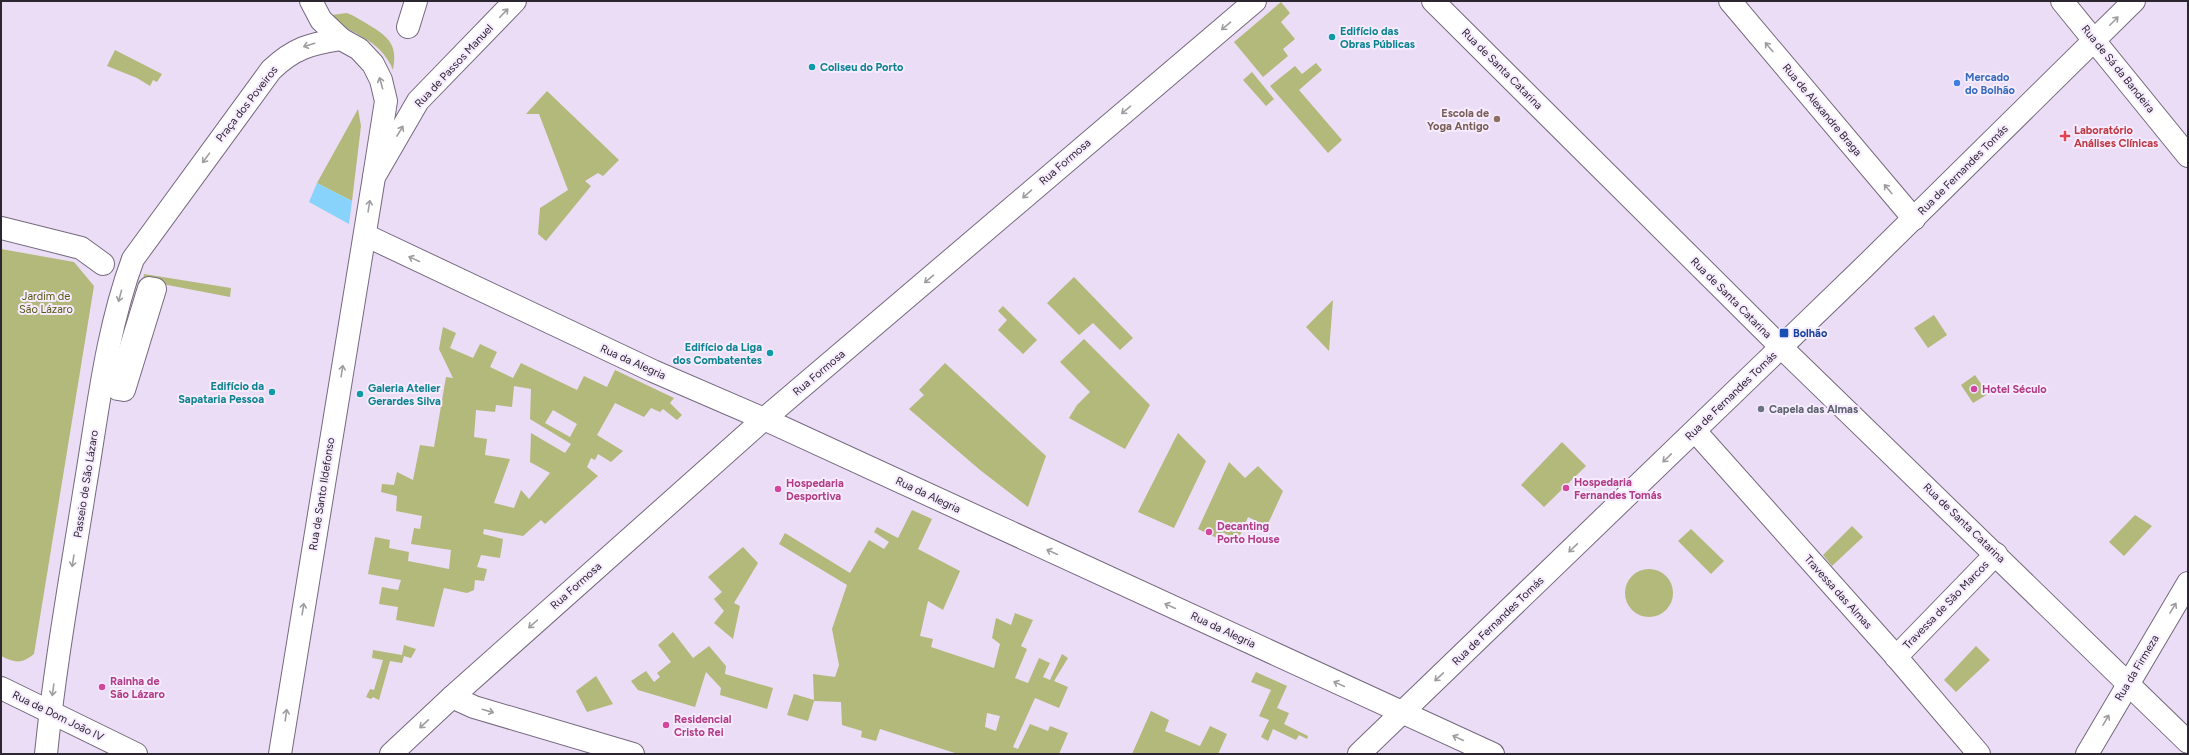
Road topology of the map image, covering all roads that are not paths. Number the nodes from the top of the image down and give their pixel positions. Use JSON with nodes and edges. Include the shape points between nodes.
{"nodes":[{"id":1,"x":311,"y":1,"type":"edge"},
{"id":2,"x":416,"y":1,"type":"edge"},
{"id":3,"x":515,"y":1,"type":"edge"},
{"id":4,"x":1256,"y":1,"type":"edge"},
{"id":5,"x":1433,"y":1,"type":"edge"},
{"id":6,"x":1730,"y":1,"type":"edge"},
{"id":7,"x":2062,"y":1,"type":"edge"},
{"id":8,"x":2134,"y":1,"type":"edge"},
{"id":9,"x":408,"y":27,"type":"dead end"},
{"id":10,"x":341,"y":39,"type":"junction"},
{"id":11,"x":2095,"y":40,"type":"junction"},
{"id":12,"x":2188,"y":156,"type":"edge"},
{"id":13,"x":374,"y":177,"type":"junction"},
{"id":14,"x":1914,"y":219,"type":"junction"},
{"id":15,"x":1,"y":228,"type":"edge"},
{"id":16,"x":364,"y":236,"type":"junction"},
{"id":17,"x":133,"y":259,"type":"joint"},
{"id":18,"x":102,"y":264,"type":"dead end"},
{"id":19,"x":1781,"y":347,"type":"junction"},
{"id":20,"x":764,"y":419,"type":"junction"},
{"id":21,"x":1695,"y":431,"type":"junction"},
{"id":22,"x":1996,"y":554,"type":"junction"},
{"id":23,"x":2188,"y":583,"type":"edge"},
{"id":24,"x":1896,"y":657,"type":"junction"},
{"id":25,"x":2128,"y":683,"type":"junction"},
{"id":26,"x":1,"y":688,"type":"edge"},
{"id":27,"x":452,"y":697,"type":"junction"},
{"id":28,"x":50,"y":712,"type":"junction"},
{"id":29,"x":1402,"y":712,"type":"junction"},
{"id":30,"x":2188,"y":742,"type":"edge"},
{"id":31,"x":46,"y":754,"type":"edge"},
{"id":32,"x":136,"y":754,"type":"edge"},
{"id":33,"x":281,"y":754,"type":"edge"},
{"id":34,"x":392,"y":754,"type":"edge"},
{"id":35,"x":633,"y":754,"type":"edge"},
{"id":36,"x":1359,"y":754,"type":"edge"},
{"id":37,"x":1493,"y":754,"type":"edge"},
{"id":38,"x":1979,"y":754,"type":"edge"},
{"id":39,"x":2087,"y":754,"type":"edge"}],
"edges":[{"from":1,"to":10,"type":"street","via":[[321,20]]},
{"from":2,"to":9,"type":"street"},
{"from":13,"to":3,"type":"street","name":"Rua de Passos Manuel","one_way":true,"via":[[418,101]]},
{"from":4,"to":20,"type":"street","name":"Rua Formosa","one_way":true},
{"from":5,"to":19,"type":"street","name":"Rua de Santa Catarina"},
{"from":14,"to":6,"type":"street","name":"Rua de Alexandre Braga","one_way":true},
{"from":7,"to":11,"type":"street","name":"Rua de Sá da Bandeira"},
{"from":11,"to":8,"type":"street","name":"Rua de Fernandes Tomás","one_way":true},
{"from":13,"to":10,"type":"street","one_way":true,"via":[[386,101],[381,80],[373,64],[359,49]]},
{"from":10,"to":17,"type":"street","name":"Praça dos Poveiros","one_way":true,"via":[[307,45],[294,51],[271,70]]},
{"from":11,"to":12,"type":"street","name":"Rua de Sá da Bandeira"},
{"from":11,"to":14,"type":"street","name":"Rua de Fernandes Tomás"},
{"from":16,"to":13,"type":"street","one_way":true},
{"from":14,"to":19,"type":"street","name":"Rua de Fernandes Tomás"},
{"from":15,"to":18,"type":"street","via":[[81,248]]},
{"from":20,"to":16,"type":"street","name":"Rua da Alegria","one_way":true,"via":[[626,359]]},
{"from":33,"to":16,"type":"street","name":"Rua de Santo Ildefonso","one_way":true},
{"from":17,"to":28,"type":"street","name":"Passeio de São Lázaro","one_way":true,"via":[[121,292],[106,355]]},
{"from":19,"to":21,"type":"street","name":"Rua de Fernandes Tomás"},
{"from":19,"to":22,"type":"street","name":"Rua de Santa Catarina"},
{"from":20,"to":27,"type":"street","name":"Rua Formosa","one_way":true},
{"from":29,"to":20,"type":"street","name":"Rua da Alegria","one_way":true},
{"from":21,"to":24,"type":"street","name":"Travessa das Almas"},
{"from":21,"to":29,"type":"street","name":"Rua de Fernandes Tomás","one_way":true},
{"from":22,"to":24,"type":"street","name":"Travessa de São Marcos"},
{"from":22,"to":25,"type":"street","name":"Rua de Santa Catarina"},
{"from":25,"to":23,"type":"street","name":"Rua da Firmeza","one_way":true},
{"from":24,"to":38,"type":"street","name":"Travessa das Almas"},
{"from":25,"to":30,"type":"street","name":"Rua de Santa Catarina"},
{"from":39,"to":25,"type":"street","name":"Rua da Firmeza","one_way":true},
{"from":26,"to":28,"type":"street","name":"Rua de Dom João IV"},
{"from":27,"to":34,"type":"street","name":"Rua Formosa","one_way":true},
{"from":27,"to":35,"type":"street","one_way":true,"via":[[474,707]]},
{"from":28,"to":31,"type":"street","name":"Passeio de São Lázaro"},
{"from":28,"to":32,"type":"street","name":"Rua de Dom João IV"},
{"from":29,"to":36,"type":"street","name":"Rua de Fernandes Tomás"},
{"from":37,"to":29,"type":"street","name":"Rua da Alegria","one_way":true}]}
